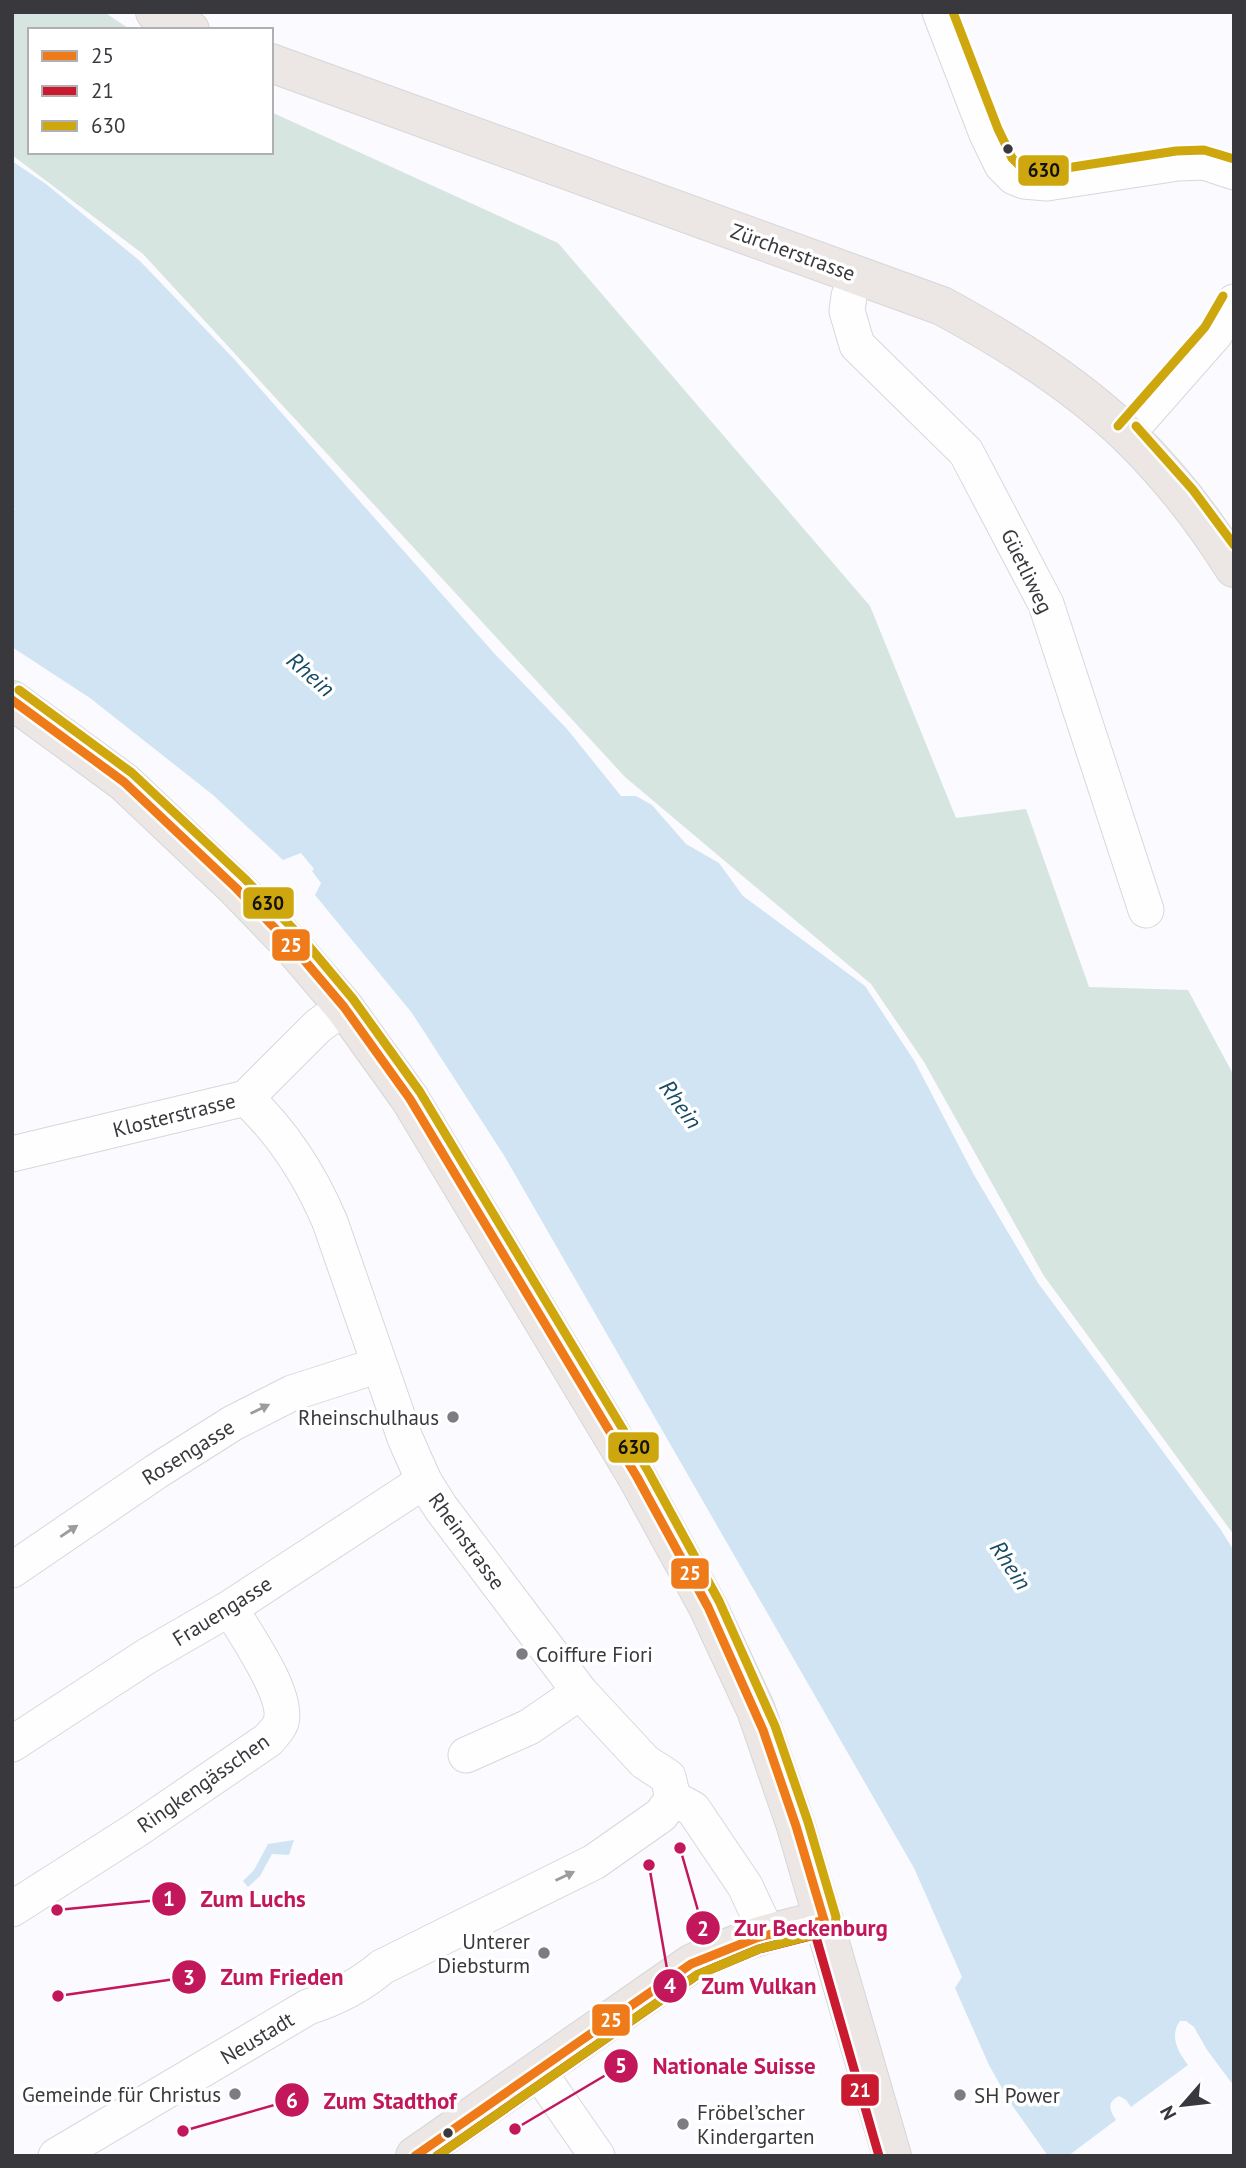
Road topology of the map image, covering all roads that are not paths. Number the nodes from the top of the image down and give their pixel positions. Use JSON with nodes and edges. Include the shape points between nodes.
{"nodes":[{"id":1,"x":155,"y":12,"type":"edge"},
{"id":2,"x":940,"y":12,"type":"edge"},
{"id":3,"x":186,"y":28,"type":"edge"},
{"id":4,"x":273,"y":64,"type":"edge"},
{"id":5,"x":1234,"y":172,"type":"edge"},
{"id":6,"x":856,"y":275,"type":"junction"},
{"id":7,"x":1234,"y":302,"type":"edge"},
{"id":8,"x":1126,"y":433,"type":"junction"},
{"id":9,"x":1234,"y":568,"type":"edge"},
{"id":10,"x":12,"y":700,"type":"edge"},
{"id":11,"x":1146,"y":910,"type":"dead end"},
{"id":12,"x":344,"y":1007,"type":"junction"},
{"id":13,"x":246,"y":1098,"type":"junction"},
{"id":14,"x":12,"y":1154,"type":"edge"},
{"id":15,"x":379,"y":1365,"type":"junction"},
{"id":16,"x":424,"y":1481,"type":"junction"},
{"id":17,"x":12,"y":1570,"type":"edge"},
{"id":18,"x":230,"y":1608,"type":"junction"},
{"id":19,"x":580,"y":1692,"type":"junction"},
{"id":20,"x":15,"y":1746,"type":"edge"},
{"id":21,"x":466,"y":1755,"type":"dead end"},
{"id":22,"x":673,"y":1798,"type":"junction"},
{"id":23,"x":12,"y":1909,"type":"edge"},
{"id":24,"x":824,"y":1920,"type":"junction"},
{"id":25,"x":767,"y":1933,"type":"junction"},
{"id":26,"x":538,"y":2071,"type":"junction"},
{"id":27,"x":56,"y":2156,"type":"edge"},
{"id":28,"x":415,"y":2156,"type":"edge"},
{"id":29,"x":597,"y":2156,"type":"edge"},
{"id":30,"x":892,"y":2156,"type":"edge"}],
"edges":[{"from":1,"to":3,"type":"main road"},
{"from":2,"to":5,"type":"street","via":[[989,139],[1014,177],[1046,183],[1204,162]]},
{"from":4,"to":6,"type":"main road","name":"Zürcherstrasse"},
{"from":6,"to":8,"type":"main road","name":"Zürcherstrasse","via":[[968,320],[1036,363]]},
{"from":6,"to":11,"type":"street","name":"Güetliweg","via":[[847,311],[857,345],[966,452],[1045,604]]},
{"from":7,"to":8,"type":"street","via":[[1214,334]]},
{"from":8,"to":9,"type":"main road","name":"Zürcherstrasse","via":[[1184,498]]},
{"from":10,"to":12,"type":"main road","via":[[124,782],[236,888]]},
{"from":12,"to":13,"type":"street","name":"Klosterstrasse","via":[[318,1026]]},
{"from":12,"to":24,"type":"main road","via":[[410,1099],[637,1477],[708,1607],[760,1720]]},
{"from":13,"to":14,"type":"street","name":"Klosterstrasse"},
{"from":13,"to":15,"type":"street","name":"Rheinstrasse","via":[[281,1137],[318,1193]]},
{"from":15,"to":16,"type":"street","name":"Rheinstrasse"},
{"from":17,"to":15,"type":"street","name":"Rosengasse","one_way":true,"via":[[233,1423],[292,1393]]},
{"from":16,"to":18,"type":"street","name":"Frauengasse"},
{"from":16,"to":19,"type":"street","name":"Rheinstrasse"},
{"from":18,"to":20,"type":"street","name":"Frauengasse","via":[[147,1656]]},
{"from":18,"to":23,"type":"street","name":"Ringkengässchen","via":[[277,1692],[281,1724],[268,1740]]},
{"from":19,"to":21,"type":"street","via":[[529,1727]]},
{"from":19,"to":22,"type":"street","name":"Rheinstrasse","via":[[645,1762],[668,1777]]},
{"from":22,"to":25,"type":"street","name":"Rheinstrasse","via":[[693,1809],[745,1886]]},
{"from":27,"to":22,"type":"street","name":"Neustadt","one_way":true,"via":[[308,2007],[330,2000],[382,1967],[594,1862],[661,1815]]},
{"from":24,"to":25,"type":"main road"},
{"from":24,"to":30,"type":"main road"},
{"from":25,"to":26,"type":"main road","via":[[691,1964]]},
{"from":26,"to":28,"type":"main road"},
{"from":26,"to":29,"type":"street"}]}
